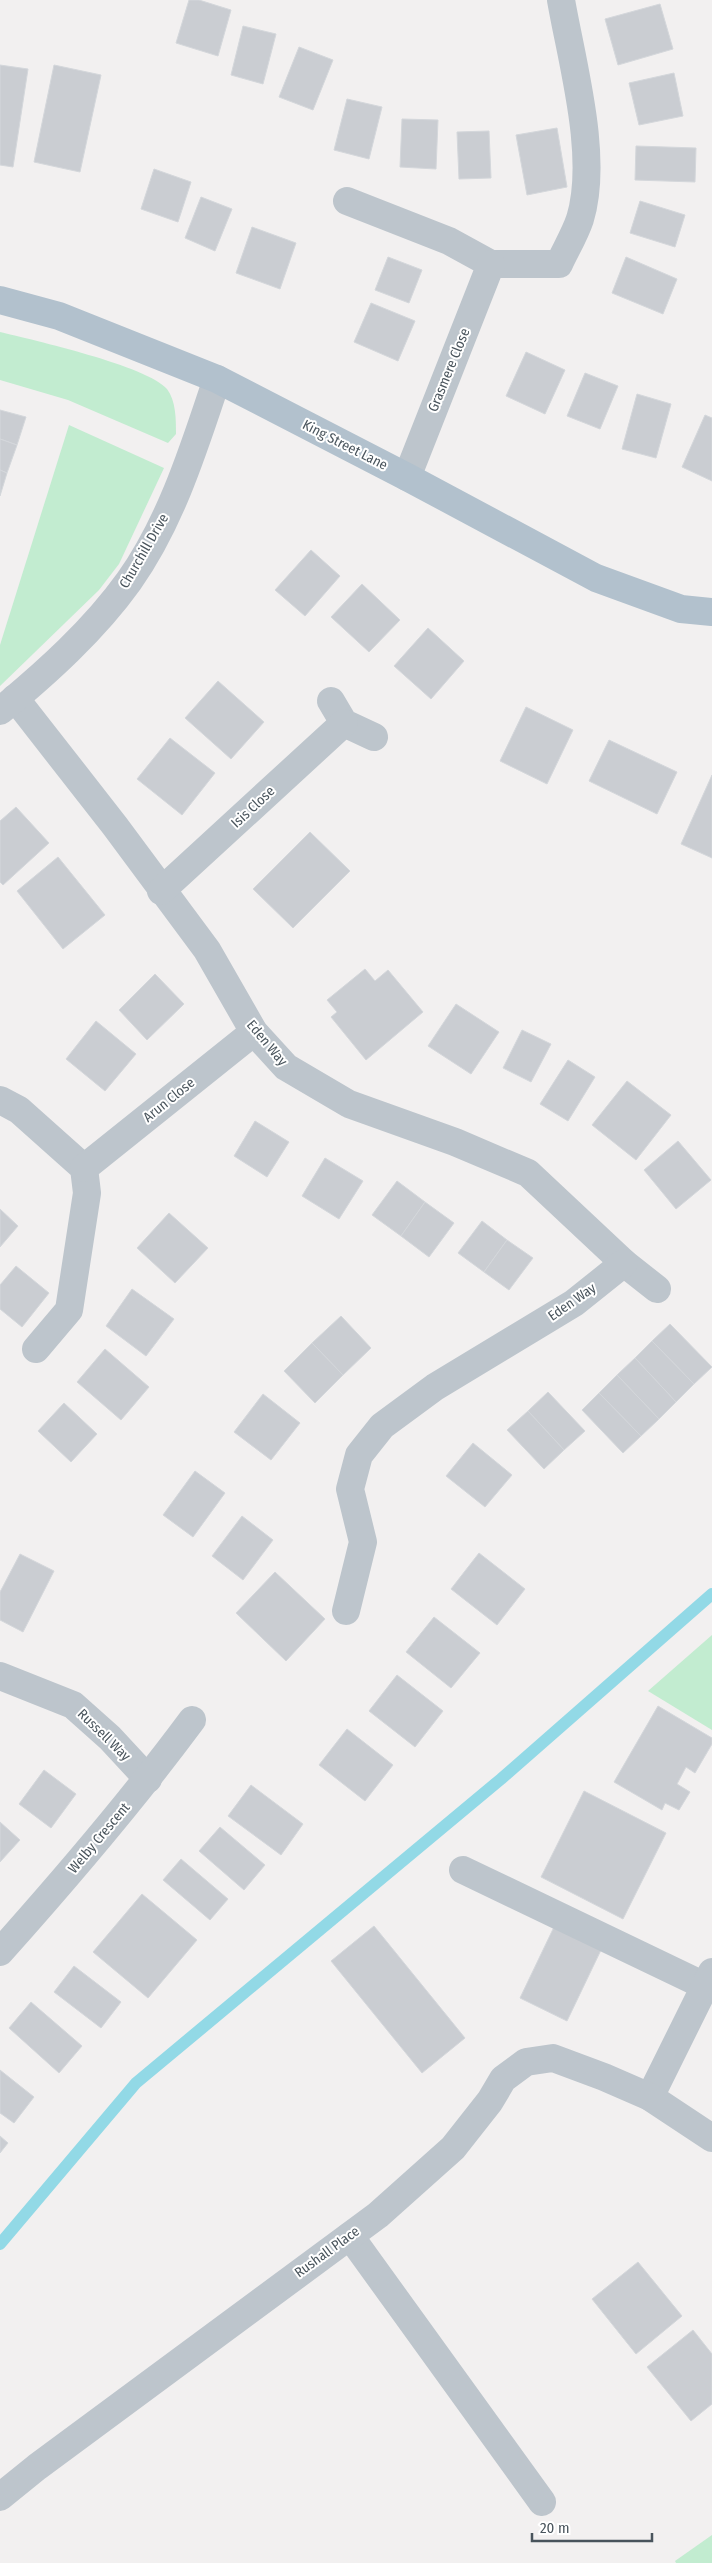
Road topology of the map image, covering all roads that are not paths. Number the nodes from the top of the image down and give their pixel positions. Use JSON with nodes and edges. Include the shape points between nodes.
{"nodes":[{"id":1,"x":561,"y":0,"type":"edge"},
{"id":2,"x":347,"y":201,"type":"dead end"},
{"id":3,"x":491,"y":264,"type":"junction"},
{"id":4,"x":0,"y":300,"type":"edge"},
{"id":5,"x":217,"y":379,"type":"junction"},
{"id":6,"x":407,"y":477,"type":"junction"},
{"id":7,"x":682,"y":609,"type":"junction"},
{"id":8,"x":712,"y":612,"type":"edge"},
{"id":9,"x":712,"y":629,"type":"edge"},
{"id":10,"x":8,"y":705,"type":"edge"},
{"id":11,"x":374,"y":736,"type":"dead end"},
{"id":12,"x":161,"y":891,"type":"junction"},
{"id":13,"x":254,"y":1032,"type":"junction"},
{"id":14,"x":10,"y":1105,"type":"edge"},
{"id":15,"x":86,"y":1181,"type":"junction"},
{"id":16,"x":624,"y":1263,"type":"junction"},
{"id":17,"x":657,"y":1289,"type":"dead end"},
{"id":18,"x":36,"y":1349,"type":"dead end"},
{"id":19,"x":346,"y":1612,"type":"dead end"},
{"id":20,"x":0,"y":1676,"type":"edge"},
{"id":21,"x":192,"y":1720,"type":"dead end"},
{"id":22,"x":148,"y":1779,"type":"junction"},
{"id":23,"x":463,"y":1870,"type":"dead end"},
{"id":24,"x":0,"y":1952,"type":"edge"},
{"id":25,"x":708,"y":1979,"type":"edge"},
{"id":26,"x":650,"y":2097,"type":"junction"},
{"id":27,"x":712,"y":2138,"type":"edge"},
{"id":28,"x":350,"y":2236,"type":"junction"},
{"id":29,"x":0,"y":2497,"type":"edge"},
{"id":30,"x":542,"y":2502,"type":"dead end"}],
"edges":[{"from":1,"to":3,"type":"street","via":[[587,164],[580,219],[559,264]]},
{"from":2,"to":3,"type":"street","via":[[449,241]]},
{"from":3,"to":6,"type":"street","name":"Grasmere Close"},
{"from":4,"to":5,"type":"main road","name":"King Street Lane","via":[[59,316]]},
{"from":5,"to":6,"type":"main road","name":"King Street Lane"},
{"from":5,"to":10,"type":"street","name":"Churchill Drive","via":[[174,496],[129,581],[94,622]]},
{"from":6,"to":7,"type":"main road","name":"King Street Lane","via":[[596,578]]},
{"from":7,"to":8,"type":"main road","name":"King Street Lane"},
{"from":7,"to":9,"type":"main road","name":"King Street Lane"},
{"from":10,"to":12,"type":"street","name":"Eden Way","via":[[115,826]]},
{"from":11,"to":12,"type":"street","name":"Isis Close","via":[[338,712]]},
{"from":12,"to":13,"type":"street","name":"Eden Way","via":[[206,950]]},
{"from":13,"to":15,"type":"street","name":"Arun Close"},
{"from":13,"to":16,"type":"street","name":"Eden Way","via":[[286,1067],[349,1104],[455,1142],[528,1173]]},
{"from":14,"to":15,"type":"street"},
{"from":15,"to":18,"type":"street","via":[[69,1310]]},
{"from":16,"to":17,"type":"street","name":"Eden Way"},
{"from":16,"to":19,"type":"street","name":"Eden Way","via":[[574,1303],[435,1387],[382,1426],[359,1455],[350,1489],[363,1542]]},
{"from":20,"to":22,"type":"street","name":"Russell Way","via":[[74,1705]]},
{"from":21,"to":22,"type":"street","name":"Welby Crescent"},
{"from":22,"to":24,"type":"street","name":"Welby Crescent"},
{"from":23,"to":25,"type":"street"},
{"from":25,"to":26,"type":"street"},
{"from":26,"to":27,"type":"street","name":"Rushall Place"},
{"from":26,"to":28,"type":"street","name":"Rushall Place","via":[[553,2058],[526,2062],[503,2079],[453,2148],[430,2171]]},
{"from":28,"to":29,"type":"street","name":"Rushall Place"},
{"from":28,"to":30,"type":"street"}]}
